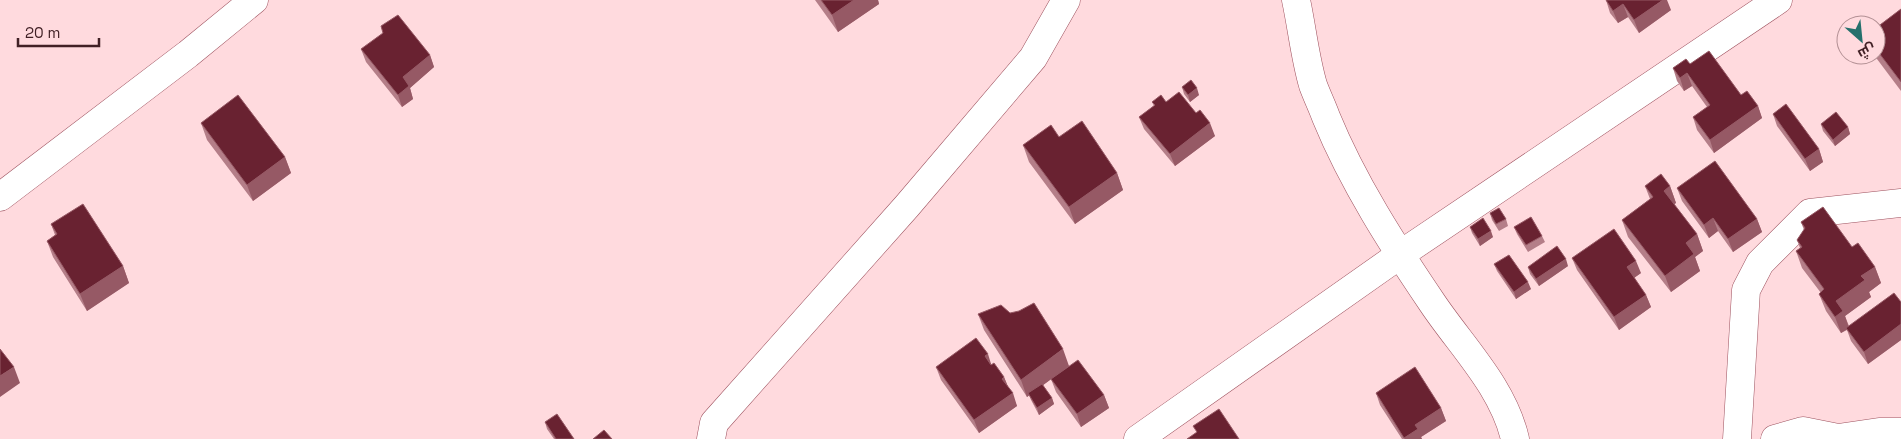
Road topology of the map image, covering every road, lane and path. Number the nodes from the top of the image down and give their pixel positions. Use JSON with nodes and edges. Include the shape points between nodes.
{"nodes":[{"id":1,"x":254,"y":0,"type":"edge"},
{"id":2,"x":1066,"y":0,"type":"edge"},
{"id":3,"x":1296,"y":0,"type":"edge"},
{"id":4,"x":1778,"y":0,"type":"edge"},
{"id":5,"x":0,"y":197,"type":"edge"},
{"id":6,"x":1901,"y":203,"type":"edge"},
{"id":7,"x":1401,"y":254,"type":"junction"},
{"id":8,"x":1901,"y":432,"type":"edge"},
{"id":9,"x":711,"y":439,"type":"edge"},
{"id":10,"x":1138,"y":439,"type":"edge"},
{"id":11,"x":1515,"y":439,"type":"edge"},
{"id":12,"x":1737,"y":439,"type":"edge"},
{"id":13,"x":1775,"y":439,"type":"edge"}],
"edges":[{"from":1,"to":5,"type":"street"},
{"from":2,"to":9,"type":"street","via":[[1033,58],[907,206],[714,423]]},
{"from":3,"to":7,"type":"street","via":[[1313,85],[1339,148]]},
{"from":4,"to":7,"type":"street"},
{"from":6,"to":12,"type":"street","via":[[1810,213],[1760,263],[1746,290]]},
{"from":7,"to":10,"type":"street"},
{"from":7,"to":11,"type":"street","via":[[1495,391]]},
{"from":8,"to":13,"type":"street","via":[[1838,438],[1803,431]]}]}
